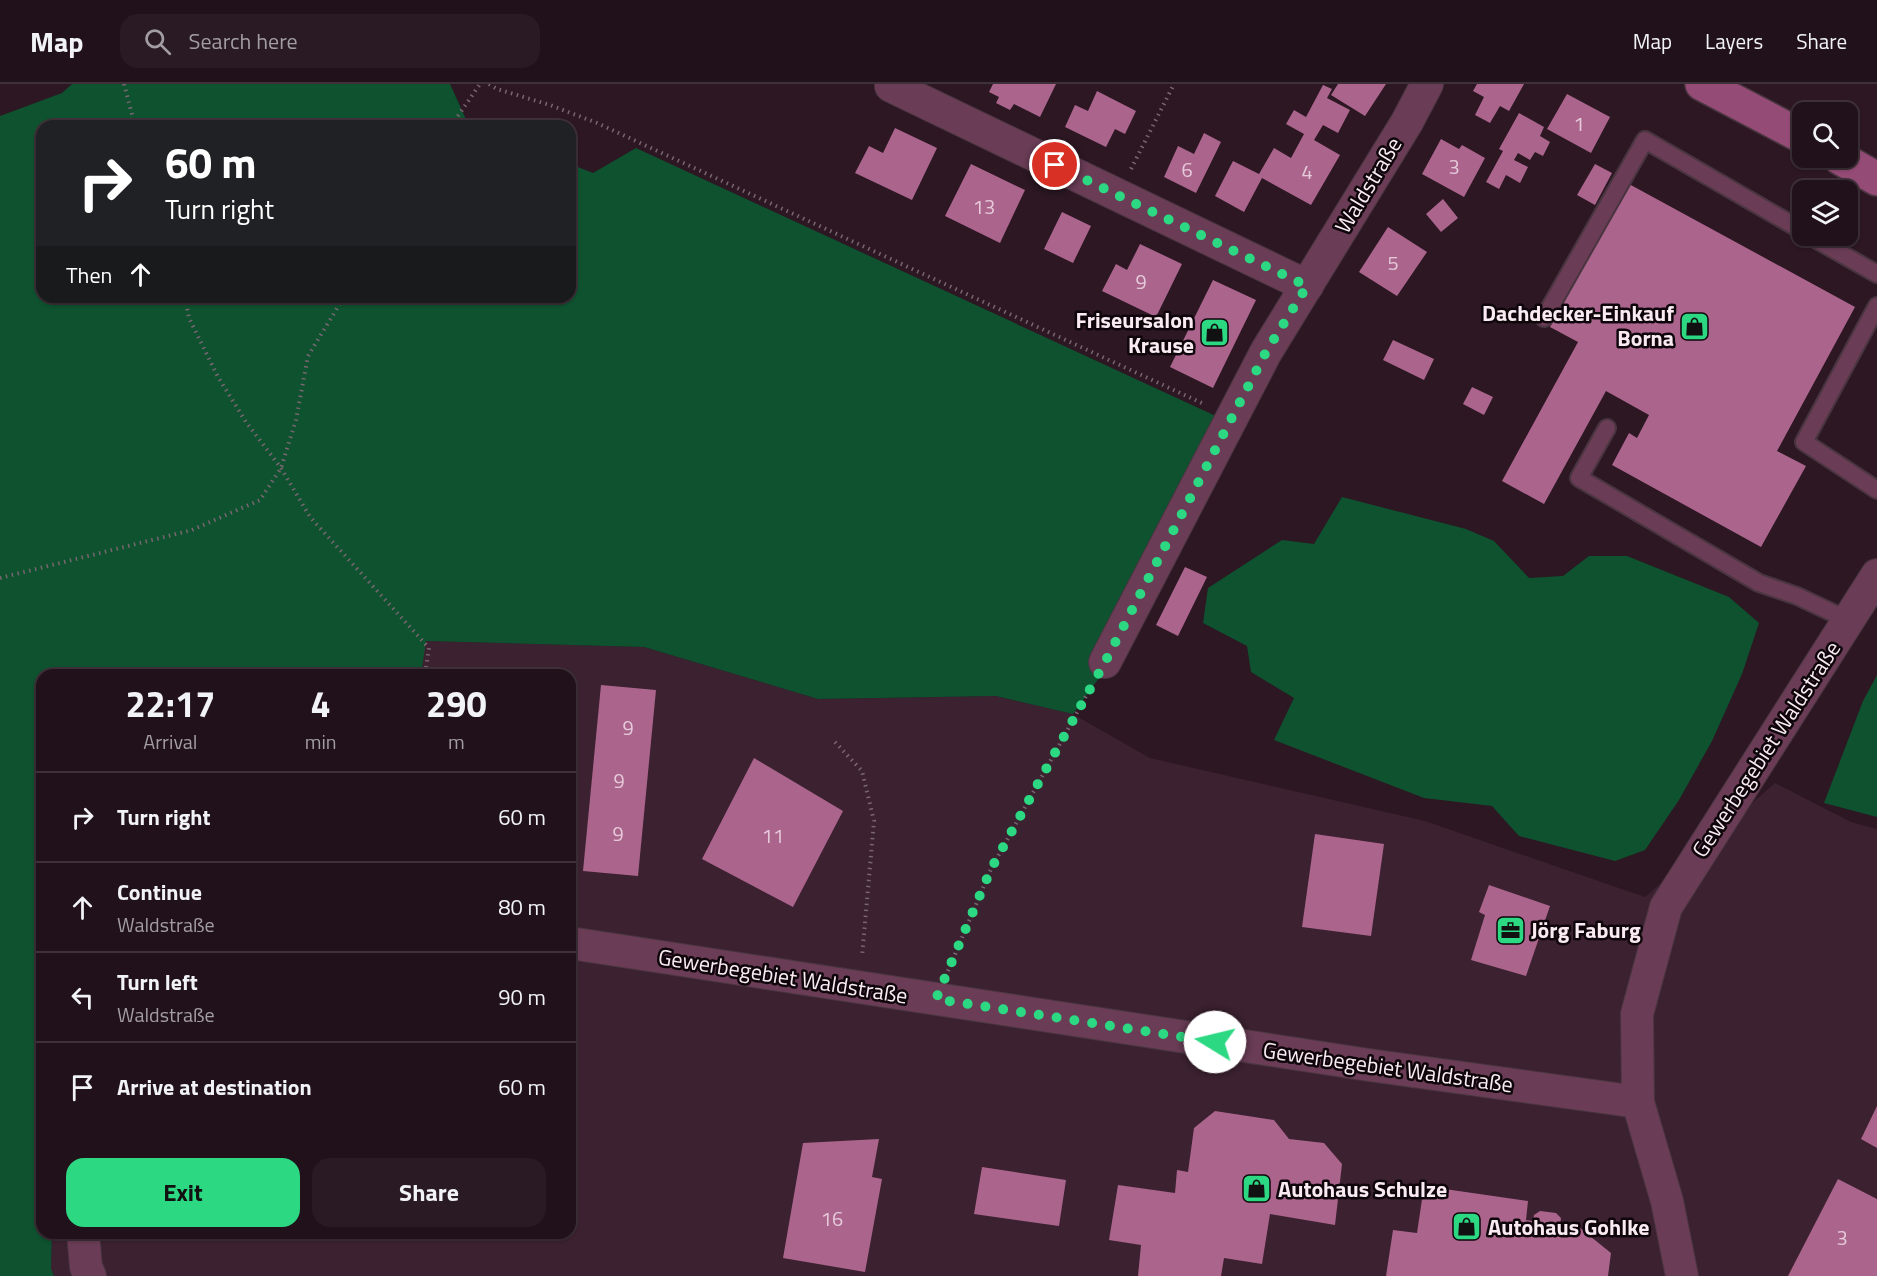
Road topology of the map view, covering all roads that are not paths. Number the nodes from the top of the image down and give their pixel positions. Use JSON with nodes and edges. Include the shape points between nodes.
{"nodes":[{"id":1,"x":1427,"y":84,"type":"edge"},
{"id":2,"x":1702,"y":84,"type":"edge"},
{"id":3,"x":891,"y":86,"type":"dead end"},
{"id":4,"x":1792,"y":131,"type":"edge"},
{"id":5,"x":1858,"y":168,"type":"edge"},
{"id":6,"x":1877,"y":179,"type":"edge"},
{"id":7,"x":1792,"y":225,"type":"edge"},
{"id":8,"x":1828,"y":246,"type":"edge"},
{"id":9,"x":1877,"y":274,"type":"edge"},
{"id":10,"x":1307,"y":286,"type":"junction"},
{"id":11,"x":1877,"y":306,"type":"edge"},
{"id":12,"x":1544,"y":318,"type":"dead end"},
{"id":13,"x":1607,"y":428,"type":"dead end"},
{"id":14,"x":1877,"y":490,"type":"edge"},
{"id":15,"x":1877,"y":575,"type":"edge"},
{"id":16,"x":1848,"y":620,"type":"junction"},
{"id":17,"x":1105,"y":662,"type":"road end"},
{"id":18,"x":576,"y":944,"type":"edge"},
{"id":19,"x":1638,"y":1102,"type":"junction"},
{"id":20,"x":84,"y":1239,"type":"edge"},
{"id":21,"x":90,"y":1276,"type":"edge"},
{"id":22,"x":1682,"y":1276,"type":"edge"}],
"edges":[{"from":1,"to":10,"type":"street","name":"Waldstraße"},
{"from":2,"to":4,"type":"main road"},
{"from":3,"to":10,"type":"street"},
{"from":5,"to":6,"type":"main road"},
{"from":7,"to":12,"type":"lane","via":[[1645,140]]},
{"from":8,"to":9,"type":"lane"},
{"from":10,"to":17,"type":"street","name":"Waldstraße","via":[[1266,352]]},
{"from":11,"to":14,"type":"lane","via":[[1804,442]]},
{"from":13,"to":16,"type":"lane","via":[[1579,478],[1759,583]]},
{"from":15,"to":16,"type":"street","name":"Gewerbegebiet Waldstraße"},
{"from":16,"to":19,"type":"street","name":"Gewerbegebiet Waldstraße","via":[[1665,907],[1637,1014]]},
{"from":18,"to":19,"type":"street","name":"Gewerbegebiet Waldstraße","via":[[1494,1084]]},
{"from":19,"to":22,"type":"street","name":"Gewerbegebiet Waldstraße","via":[[1667,1201]]},
{"from":20,"to":21,"type":"street"}]}
